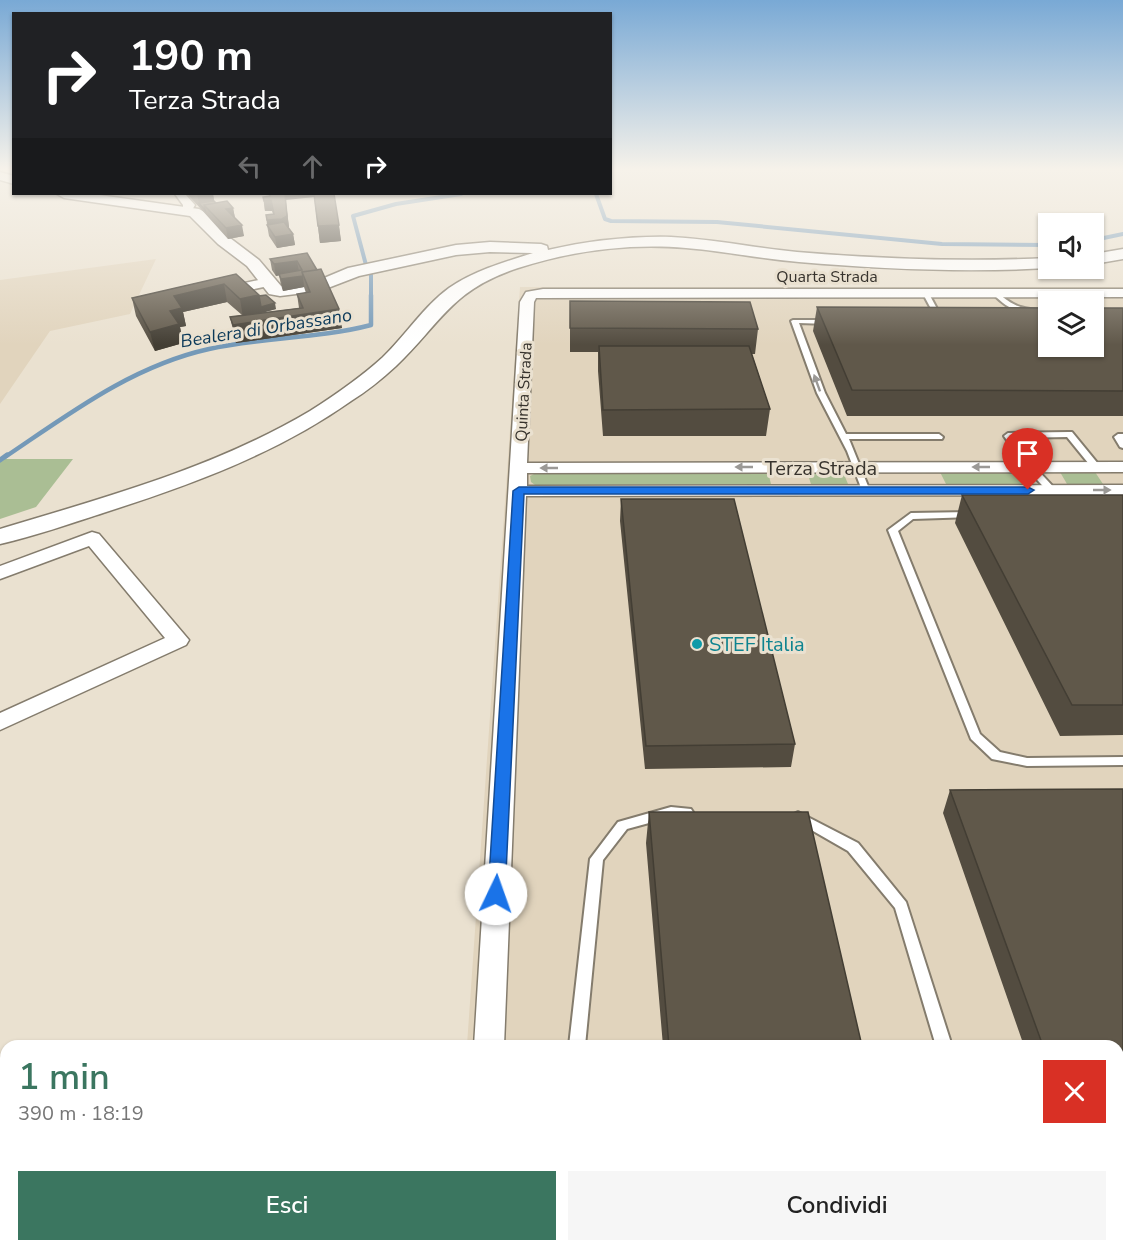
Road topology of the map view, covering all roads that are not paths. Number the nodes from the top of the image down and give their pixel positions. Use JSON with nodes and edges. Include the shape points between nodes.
{"nodes":[{"id":1,"x":212,"y":228,"type":"edge"},
{"id":2,"x":476,"y":248,"type":"junction"},
{"id":3,"x":569,"y":250,"type":"junction"},
{"id":4,"x":1123,"y":254,"type":"edge"},
{"id":5,"x":1104,"y":257,"type":"edge"},
{"id":6,"x":1038,"y":263,"type":"edge"},
{"id":7,"x":502,"y":269,"type":"junction"},
{"id":8,"x":268,"y":282,"type":"junction"},
{"id":9,"x":925,"y":292,"type":"junction"},
{"id":10,"x":995,"y":293,"type":"junction"},
{"id":11,"x":1123,"y":293,"type":"edge"},
{"id":12,"x":213,"y":294,"type":"edge"},
{"id":13,"x":531,"y":295,"type":"joint"},
{"id":14,"x":1038,"y":295,"type":"edge"},
{"id":15,"x":1104,"y":295,"type":"edge"},
{"id":16,"x":1038,"y":312,"type":"edge"},
{"id":17,"x":840,"y":322,"type":"edge"},
{"id":18,"x":930,"y":324,"type":"edge"},
{"id":19,"x":842,"y":436,"type":"junction"},
{"id":20,"x":939,"y":437,"type":"dead end"},
{"id":21,"x":1123,"y":437,"type":"edge"},
{"id":22,"x":1123,"y":446,"type":"edge"},
{"id":23,"x":854,"y":459,"type":"junction"},
{"id":24,"x":1030,"y":467,"type":"junction"},
{"id":25,"x":1096,"y":467,"type":"junction"},
{"id":26,"x":1123,"y":467,"type":"edge"},
{"id":27,"x":519,"y":479,"type":"junction"},
{"id":28,"x":1052,"y":490,"type":"junction"},
{"id":29,"x":1123,"y":490,"type":"edge"},
{"id":30,"x":866,"y":491,"type":"junction"},
{"id":31,"x":1068,"y":505,"type":"edge"},
{"id":32,"x":975,"y":515,"type":"edge"},
{"id":33,"x":0,"y":537,"type":"edge"},
{"id":34,"x":0,"y":573,"type":"edge"},
{"id":35,"x":0,"y":722,"type":"edge"},
{"id":36,"x":1123,"y":761,"type":"edge"},
{"id":37,"x":705,"y":813,"type":"edge"},
{"id":38,"x":784,"y":816,"type":"edge"},
{"id":39,"x":489,"y":1040,"type":"edge"},
{"id":40,"x":578,"y":1040,"type":"edge"},
{"id":41,"x":942,"y":1040,"type":"edge"}],
"edges":[{"from":1,"to":8,"type":"street","via":[[253,263]]},
{"from":2,"to":3,"type":"street"},
{"from":2,"to":7,"type":"street","via":[[499,256]]},
{"from":2,"to":8,"type":"street","via":[[354,272],[308,288],[280,291]]},
{"from":3,"to":6,"type":"street","via":[[669,242],[872,264]]},
{"from":3,"to":7,"type":"street"},
{"from":4,"to":5,"type":"street"},
{"from":7,"to":33,"type":"street","via":[[448,298],[390,360],[316,415],[284,433],[208,468]]},
{"from":8,"to":12,"type":"street"},
{"from":9,"to":10,"type":"street","name":"Quarta Strada"},
{"from":9,"to":13,"type":"street","name":"Quarta Strada"},
{"from":9,"to":18,"type":"lane","via":[[941,325]]},
{"from":10,"to":14,"type":"street","name":"Quarta Strada"},
{"from":10,"to":16,"type":"lane","via":[[1021,313]]},
{"from":11,"to":15,"type":"street","name":"Quarta Strada"},
{"from":13,"to":27,"type":"street","name":"Quinta Strada","via":[[527,302]]},
{"from":19,"to":17,"type":"lane","one_way":true,"via":[[821,393],[795,321]]},
{"from":19,"to":20,"type":"lane"},
{"from":19,"to":23,"type":"lane"},
{"from":21,"to":22,"type":"lane","via":[[1118,437]]},
{"from":24,"to":23,"type":"street","name":"Terza Strada","one_way":true},
{"from":23,"to":27,"type":"street","name":"Terza Strada","one_way":true},
{"from":23,"to":30,"type":"lane"},
{"from":24,"to":25,"type":"street","name":"Terza Strada"},
{"from":24,"to":25,"type":"lane","via":[[1008,436],[1069,434]]},
{"from":24,"to":28,"type":"lane"},
{"from":25,"to":26,"type":"street","name":"Terza Strada"},
{"from":27,"to":30,"type":"street","name":"Terza Strada"},
{"from":27,"to":39,"type":"street","name":"Quinta Strada"},
{"from":28,"to":29,"type":"street","name":"Terza Strada","one_way":true},
{"from":28,"to":30,"type":"street","name":"Terza Strada"},
{"from":28,"to":31,"type":"lane"},
{"from":32,"to":36,"type":"lane","via":[[920,515],[899,523],[893,530],[975,736],[996,756],[1027,762]]},
{"from":34,"to":35,"type":"street","via":[[92,538],[178,640]]},
{"from":37,"to":40,"type":"lane","via":[[671,812],[623,825],[597,859]]},
{"from":38,"to":41,"type":"lane","via":[[795,816],[853,847],[901,906]]}]}
